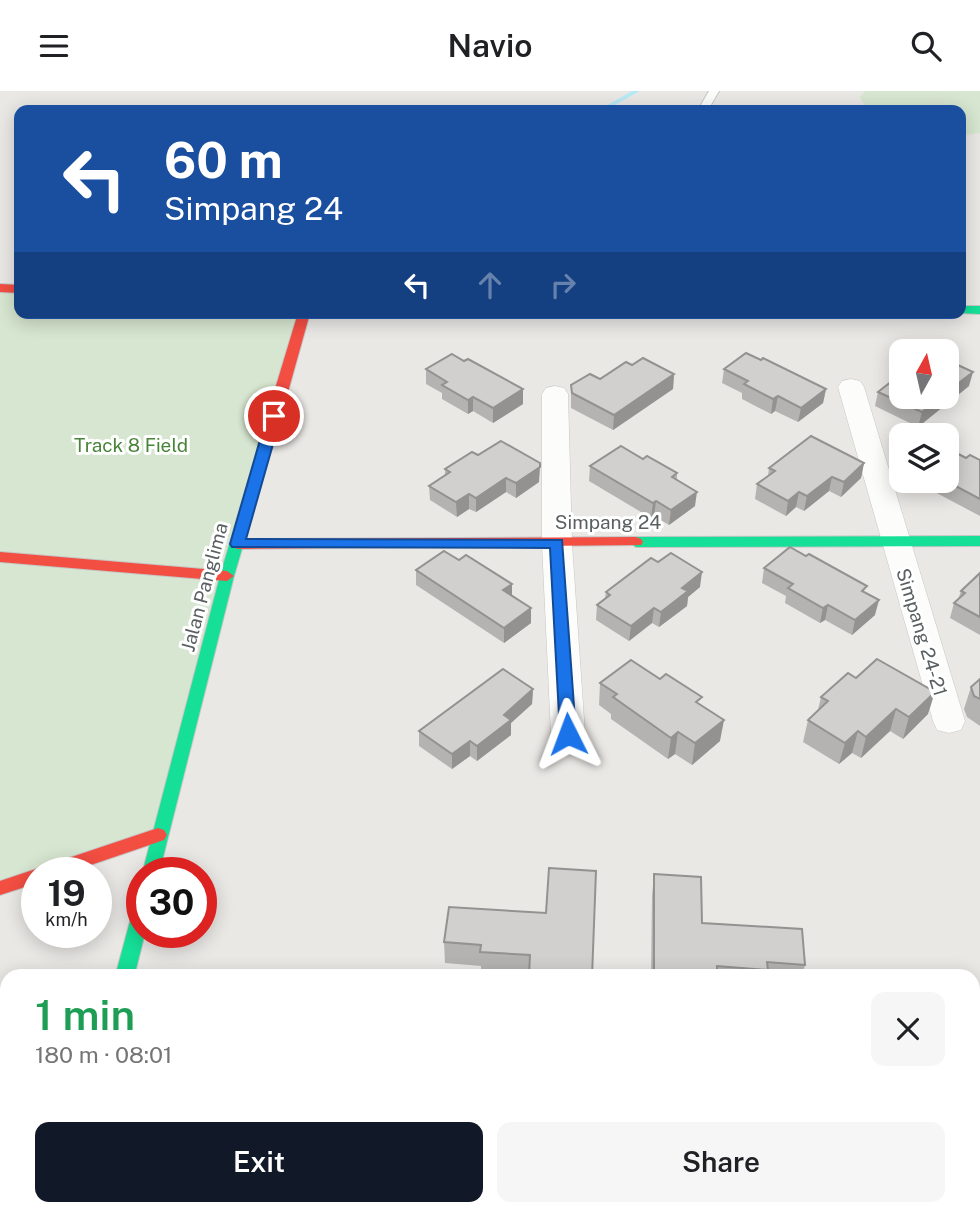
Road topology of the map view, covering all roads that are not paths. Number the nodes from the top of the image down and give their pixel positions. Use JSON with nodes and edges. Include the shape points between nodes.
{"nodes":[{"id":1,"x":302,"y":319,"type":"edge"},
{"id":2,"x":851,"y":387,"type":"dead end"},
{"id":3,"x":555,"y":394,"type":"dead end"},
{"id":4,"x":980,"y":541,"type":"edge"},
{"id":5,"x":895,"y":542,"type":"junction"},
{"id":6,"x":237,"y":544,"type":"junction"},
{"id":7,"x":557,"y":544,"type":"junction"},
{"id":8,"x":0,"y":557,"type":"edge"},
{"id":9,"x":227,"y":576,"type":"junction"},
{"id":10,"x":949,"y":721,"type":"dead end"},
{"id":11,"x":568,"y":734,"type":"dead end"},
{"id":12,"x":158,"y":835,"type":"junction"},
{"id":13,"x":93,"y":857,"type":"edge"},
{"id":14,"x":153,"y":857,"type":"edge"},
{"id":15,"x":21,"y":881,"type":"edge"},
{"id":16,"x":0,"y":888,"type":"edge"},
{"id":17,"x":132,"y":948,"type":"edge"},
{"id":18,"x":126,"y":969,"type":"edge"}],
"edges":[{"from":1,"to":6,"type":"street","name":"Jalan Panglima"},
{"from":2,"to":5,"type":"street","name":"Simpang 24-21"},
{"from":3,"to":7,"type":"street"},
{"from":4,"to":5,"type":"street","name":"Simpang 24"},
{"from":5,"to":7,"type":"street","name":"Simpang 24"},
{"from":5,"to":10,"type":"street","name":"Simpang 24-21"},
{"from":6,"to":7,"type":"street","name":"Simpang 24"},
{"from":6,"to":9,"type":"street","name":"Jalan Panglima"},
{"from":7,"to":11,"type":"street"},
{"from":8,"to":9,"type":"street"},
{"from":9,"to":12,"type":"street","name":"Jalan Panglima"},
{"from":12,"to":13,"type":"street"},
{"from":12,"to":14,"type":"street","name":"Jalan Panglima"},
{"from":15,"to":16,"type":"street"},
{"from":17,"to":18,"type":"street"}]}
